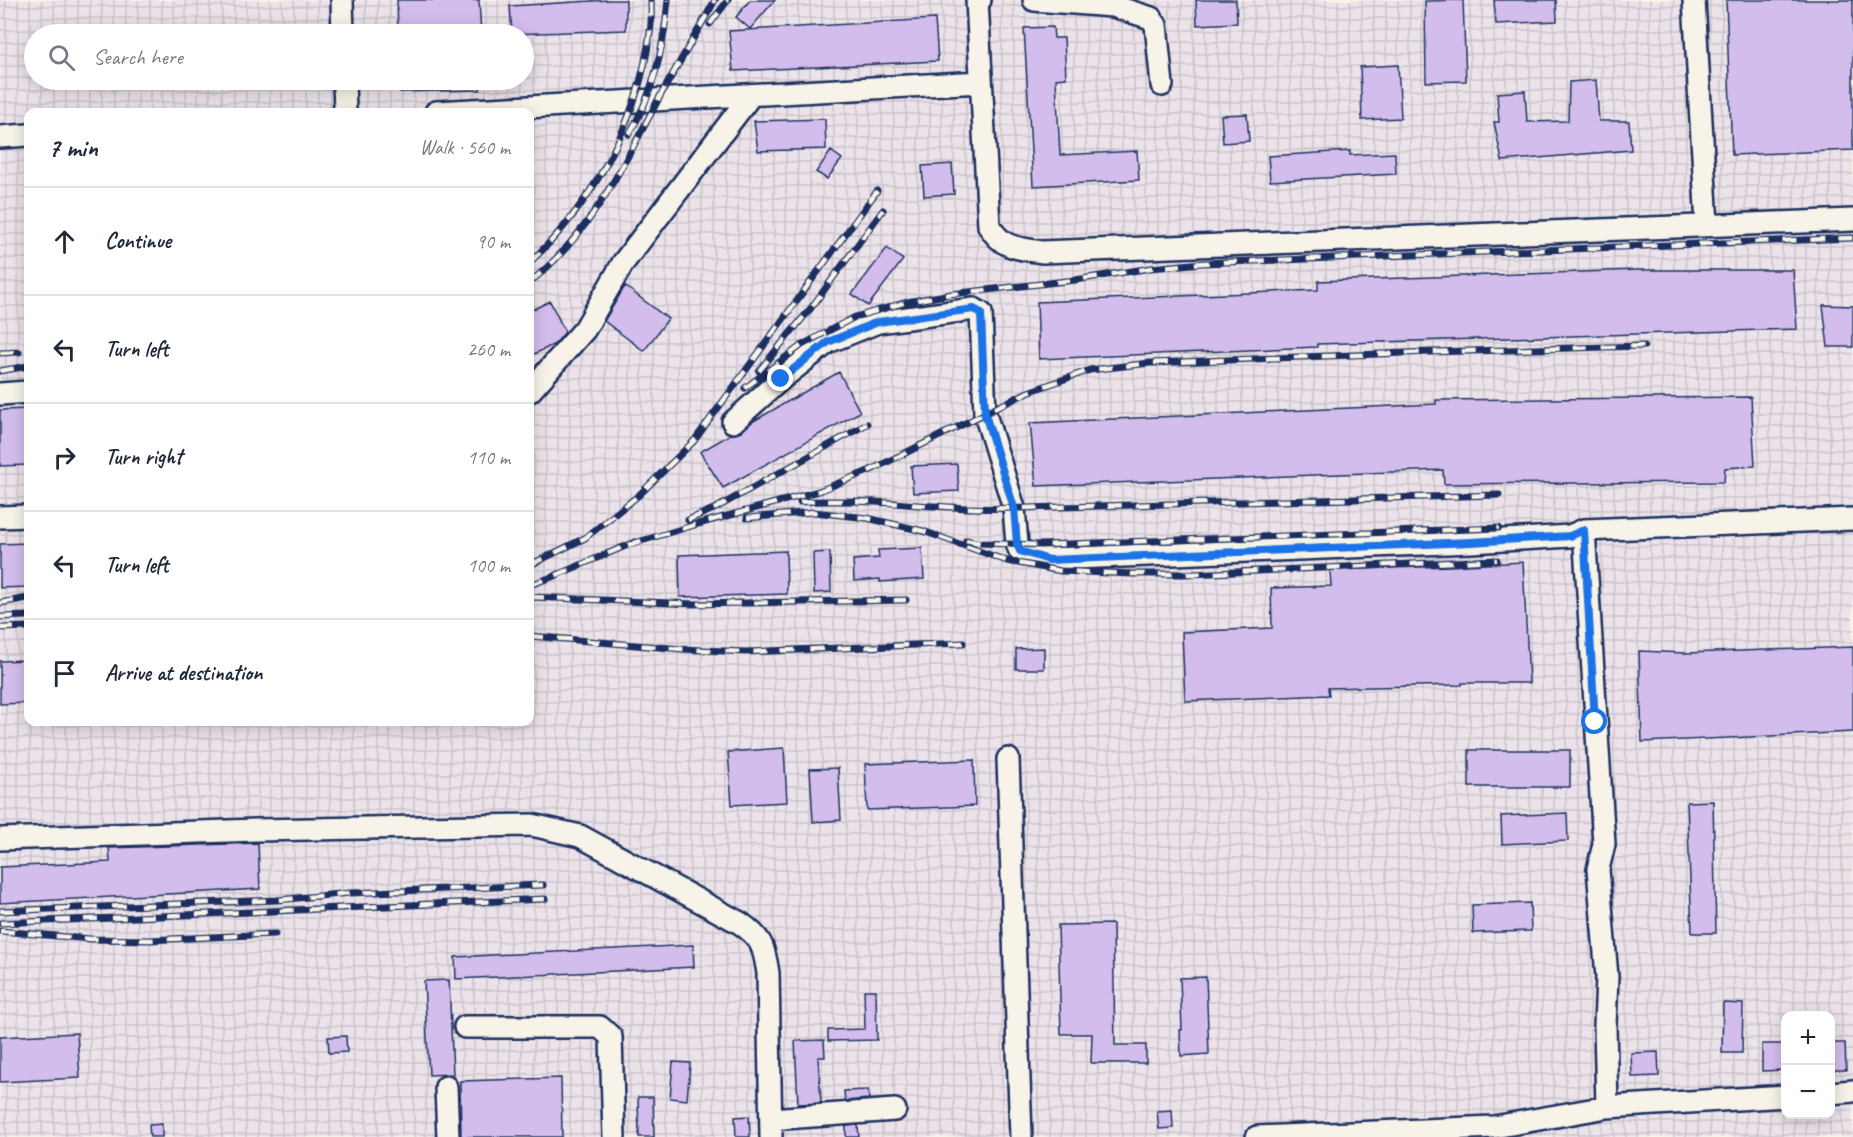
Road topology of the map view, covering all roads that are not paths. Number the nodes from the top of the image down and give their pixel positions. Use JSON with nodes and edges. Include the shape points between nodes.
{"nodes":[{"id":1,"x":342,"y":0,"type":"edge"},
{"id":2,"x":980,"y":0,"type":"edge"},
{"id":3,"x":1034,"y":0,"type":"edge"},
{"id":4,"x":1694,"y":0,"type":"edge"},
{"id":5,"x":343,"y":24,"type":"edge"},
{"id":6,"x":981,"y":82,"type":"junction"},
{"id":7,"x":1162,"y":85,"type":"dead end"},
{"id":8,"x":344,"y":90,"type":"edge"},
{"id":9,"x":751,"y":95,"type":"junction"},
{"id":10,"x":345,"y":108,"type":"edge"},
{"id":11,"x":510,"y":108,"type":"edge"},
{"id":12,"x":24,"y":135,"type":"edge"},
{"id":13,"x":0,"y":136,"type":"edge"},
{"id":14,"x":1853,"y":220,"type":"edge"},
{"id":15,"x":1707,"y":225,"type":"junction"},
{"id":16,"x":534,"y":387,"type":"edge"},
{"id":17,"x":24,"y":392,"type":"edge"},
{"id":18,"x":0,"y":394,"type":"edge"},
{"id":19,"x":732,"y":422,"type":"dead end"},
{"id":20,"x":24,"y":516,"type":"edge"},
{"id":21,"x":0,"y":517,"type":"edge"},
{"id":22,"x":1853,"y":519,"type":"edge"},
{"id":23,"x":1584,"y":530,"type":"junction"},
{"id":24,"x":1008,"y":759,"type":"dead end"},
{"id":25,"x":0,"y":839,"type":"edge"},
{"id":26,"x":465,"y":1027,"type":"dead end"},
{"id":27,"x":446,"y":1087,"type":"dead end"},
{"id":28,"x":1853,"y":1091,"type":"edge"},
{"id":29,"x":1835,"y":1093,"type":"edge"},
{"id":30,"x":1781,"y":1096,"type":"edge"},
{"id":31,"x":1607,"y":1107,"type":"junction"},
{"id":32,"x":895,"y":1110,"type":"dead end"},
{"id":33,"x":771,"y":1128,"type":"edge"},
{"id":34,"x":448,"y":1137,"type":"edge"},
{"id":35,"x":614,"y":1137,"type":"edge"},
{"id":36,"x":1021,"y":1137,"type":"edge"},
{"id":37,"x":1257,"y":1137,"type":"edge"}],
"edges":[{"from":1,"to":5,"type":"lane"},
{"from":2,"to":6,"type":"lane"},
{"from":3,"to":7,"type":"lane","via":[[1113,6],[1151,18],[1156,25]]},
{"from":4,"to":15,"type":"lane"},
{"from":6,"to":9,"type":"lane"},
{"from":6,"to":15,"type":"lane","via":[[989,226],[1011,248],[1042,252]]},
{"from":8,"to":10,"type":"lane"},
{"from":9,"to":11,"type":"lane"},
{"from":9,"to":16,"type":"lane","via":[[622,263],[585,328]]},
{"from":12,"to":13,"type":"lane"},
{"from":14,"to":15,"type":"lane"},
{"from":17,"to":18,"type":"lane"},
{"from":19,"to":23,"type":"lane","via":[[828,342],[878,322],[974,309],[981,313],[985,414],[1014,508],[1020,551],[1049,560],[1482,541],[1570,536]]},
{"from":20,"to":21,"type":"lane"},
{"from":22,"to":23,"type":"lane"},
{"from":23,"to":31,"type":"lane","via":[[1604,844],[1598,869],[1607,977]]},
{"from":24,"to":36,"type":"lane"},
{"from":25,"to":33,"type":"lane","via":[[532,825],[580,836],[755,933],[768,973]]},
{"from":26,"to":35,"type":"lane","via":[[600,1027],[611,1037]]},
{"from":27,"to":34,"type":"lane"},
{"from":28,"to":29,"type":"lane"},
{"from":30,"to":31,"type":"lane"},
{"from":31,"to":37,"type":"lane","via":[[1494,1127]]},
{"from":32,"to":33,"type":"lane"}]}
